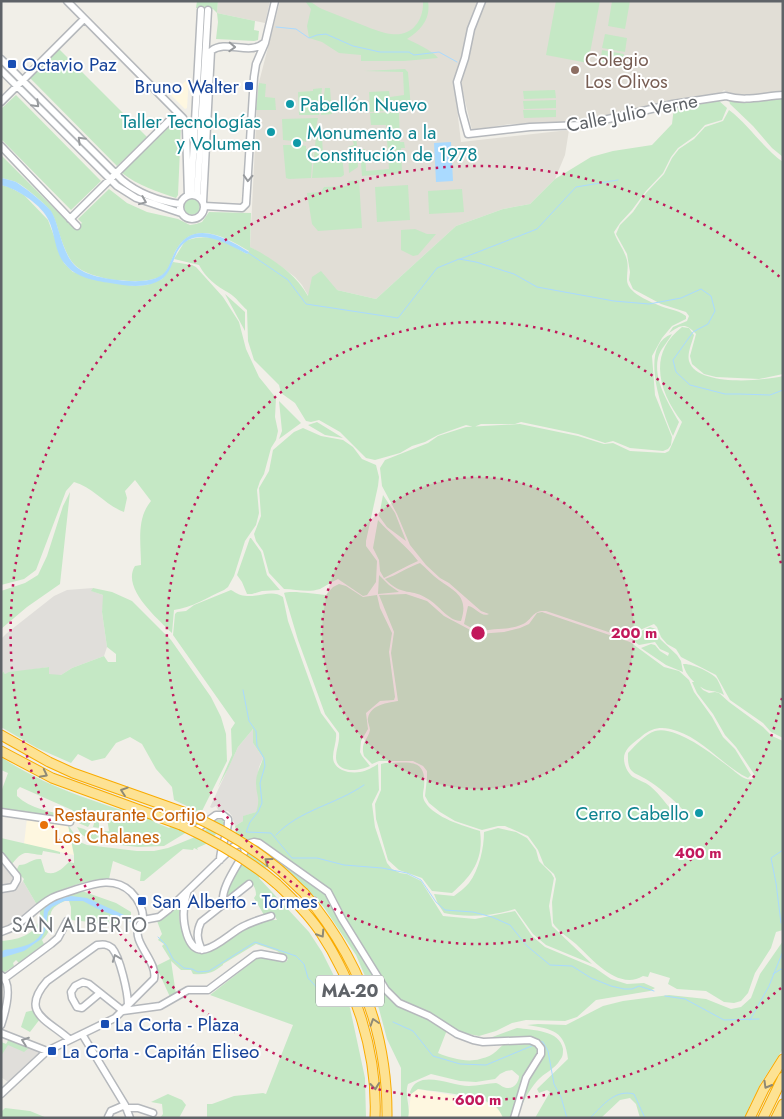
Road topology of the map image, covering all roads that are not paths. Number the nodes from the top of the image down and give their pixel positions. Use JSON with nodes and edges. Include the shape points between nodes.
{"nodes":[{"id":1,"x":67,"y":1,"type":"edge"},
{"id":2,"x":275,"y":1,"type":"edge"},
{"id":3,"x":482,"y":1,"type":"edge"},
{"id":4,"x":84,"y":18,"type":"junction"},
{"id":5,"x":265,"y":43,"type":"junction"},
{"id":6,"x":255,"y":48,"type":"junction"},
{"id":7,"x":259,"y":57,"type":"junction"},
{"id":8,"x":1,"y":59,"type":"edge"},
{"id":9,"x":1,"y":70,"type":"edge"},
{"id":10,"x":20,"y":83,"type":"junction"},
{"id":11,"x":783,"y":95,"type":"edge"},
{"id":12,"x":1,"y":102,"type":"edge"},
{"id":13,"x":177,"y":113,"type":"junction"},
{"id":14,"x":185,"y":122,"type":"junction"},
{"id":15,"x":194,"y":141,"type":"junction"},
{"id":16,"x":1,"y":146,"type":"edge"},
{"id":17,"x":113,"y":177,"type":"junction"},
{"id":18,"x":192,"y":195,"type":"junction"},
{"id":19,"x":180,"y":204,"type":"junction"},
{"id":20,"x":204,"y":204,"type":"junction"},
{"id":21,"x":181,"y":213,"type":"junction"},
{"id":22,"x":70,"y":219,"type":"junction"},
{"id":23,"x":77,"y":226,"type":"dead end"},
{"id":24,"x":1,"y":735,"type":"edge"},
{"id":25,"x":1,"y":751,"type":"edge"},
{"id":26,"x":1,"y":812,"type":"edge"},
{"id":27,"x":70,"y":822,"type":"dead end"},
{"id":28,"x":198,"y":828,"type":"dead end"},
{"id":29,"x":229,"y":828,"type":"junction"},
{"id":30,"x":241,"y":844,"type":"junction"},
{"id":31,"x":1,"y":856,"type":"edge"},
{"id":32,"x":220,"y":860,"type":"junction"},
{"id":33,"x":249,"y":884,"type":"dead end"},
{"id":34,"x":1,"y":889,"type":"edge"},
{"id":35,"x":187,"y":893,"type":"junction"},
{"id":36,"x":224,"y":905,"type":"junction"},
{"id":37,"x":271,"y":916,"type":"dead end"},
{"id":38,"x":68,"y":920,"type":"dead end"},
{"id":39,"x":143,"y":920,"type":"junction"},
{"id":40,"x":1,"y":932,"type":"edge"},
{"id":41,"x":202,"y":950,"type":"junction"},
{"id":42,"x":283,"y":958,"type":"dead end"},
{"id":43,"x":3,"y":977,"type":"edge"},
{"id":44,"x":100,"y":993,"type":"junction"},
{"id":45,"x":128,"y":1005,"type":"junction"},
{"id":46,"x":124,"y":1011,"type":"junction"},
{"id":47,"x":1,"y":1025,"type":"edge"},
{"id":48,"x":1,"y":1033,"type":"edge"},
{"id":49,"x":82,"y":1034,"type":"junction"},
{"id":50,"x":69,"y":1039,"type":"junction"},
{"id":51,"x":47,"y":1051,"type":"junction"},
{"id":52,"x":783,"y":1058,"type":"edge"},
{"id":53,"x":783,"y":1077,"type":"edge"},
{"id":54,"x":1,"y":1094,"type":"edge"},
{"id":55,"x":783,"y":1104,"type":"edge"},
{"id":56,"x":125,"y":1107,"type":"junction"},
{"id":57,"x":153,"y":1113,"type":"dead end"},
{"id":58,"x":752,"y":1115,"type":"edge"},
{"id":59,"x":108,"y":1116,"type":"dead end"},
{"id":60,"x":763,"y":1117,"type":"edge"},
{"id":61,"x":130,"y":1118,"type":"edge"},
{"id":62,"x":375,"y":1118,"type":"edge"},
{"id":63,"x":387,"y":1118,"type":"edge"},
{"id":64,"x":514,"y":1118,"type":"edge"},
{"id":65,"x":776,"y":1118,"type":"edge"}],
"edges":[{"from":1,"to":4,"type":"street"},
{"from":2,"to":5,"type":"street"},
{"from":3,"to":11,"type":"street","name":"Calle Julio Verne","via":[[457,82],[468,134],[582,125],[673,104],[726,96],[749,99]]},
{"from":4,"to":10,"type":"street"},
{"from":4,"to":13,"type":"street"},
{"from":5,"to":6,"type":"street"},
{"from":5,"to":7,"type":"street"},
{"from":6,"to":7,"type":"street"},
{"from":20,"to":6,"type":"street","one_way":true,"via":[[211,51],[216,46]]},
{"from":7,"to":20,"type":"street","one_way":true,"via":[[254,76],[246,204],[242,208]]},
{"from":8,"to":10,"type":"street"},
{"from":9,"to":10,"type":"street"},
{"from":10,"to":12,"type":"street"},
{"from":10,"to":17,"type":"street"},
{"from":13,"to":14,"type":"street"},
{"from":13,"to":17,"type":"street"},
{"from":14,"to":15,"type":"street"},
{"from":14,"to":18,"type":"street"},
{"from":15,"to":18,"type":"street"},
{"from":15,"to":18,"type":"street","via":[[204,10]]},
{"from":16,"to":22,"type":"street"},
{"from":17,"to":19,"type":"street","via":[[152,197]]},
{"from":17,"to":21,"type":"street","one_way":true,"via":[[136,198]]},
{"from":17,"to":22,"type":"street"},
{"from":18,"to":19,"type":"street"},
{"from":18,"to":20,"type":"street"},
{"from":19,"to":21,"type":"street"},
{"from":20,"to":21,"type":"street","via":[[203,212],[195,219]]},
{"from":22,"to":23,"type":"street"},
{"from":63,"to":24,"type":"highway","number":"MA-20","one_way":true,"bridge":true,"via":[[385,1069],[360,979],[337,936],[304,894],[277,867],[226,833],[186,813],[73,773]]},
{"from":25,"to":62,"type":"highway","number":"MA-20","one_way":true,"bridge":true,"via":[[52,778],[180,825],[221,844],[277,884],[318,928],[353,996],[368,1042],[376,1096]]},
{"from":26,"to":27,"type":"street"},
{"from":28,"to":29,"type":"street","via":[[216,815],[228,819]]},
{"from":29,"to":30,"type":"street"},
{"from":29,"to":32,"type":"street"},
{"from":30,"to":32,"type":"street"},
{"from":30,"to":36,"type":"street","via":[[245,851],[224,892]]},
{"from":30,"to":64,"type":"street","via":[[259,843],[328,892],[386,990],[399,1003],[473,1040],[530,1040],[537,1043],[541,1048],[539,1058],[526,1078]]},
{"from":31,"to":34,"type":"street","via":[[18,876],[13,887]]},
{"from":32,"to":35,"type":"street"},
{"from":33,"to":36,"type":"street"},
{"from":35,"to":39,"type":"street","via":[[158,917]]},
{"from":35,"to":41,"type":"street","via":[[182,914],[185,930],[189,940]]},
{"from":36,"to":41,"type":"street","via":[[201,922],[198,928],[197,937]]},
{"from":37,"to":41,"type":"street","via":[[241,928],[210,949]]},
{"from":38,"to":43,"type":"street","via":[[58,938]]},
{"from":39,"to":40,"type":"street","via":[[143,913],[130,891],[102,882],[52,898],[15,927]]},
{"from":39,"to":45,"type":"street","via":[[138,934],[155,972],[154,979]]},
{"from":42,"to":46,"type":"street","via":[[255,955],[208,990],[188,990],[160,1006]]},
{"from":43,"to":47,"type":"street","via":[[8,996]]},
{"from":44,"to":44,"type":"street","via":[[82,1008],[74,1003],[71,992],[83,982]]},
{"from":44,"to":46,"type":"street"},
{"from":45,"to":46,"type":"street"},
{"from":45,"to":50,"type":"street","one_way":true,"via":[[116,955],[109,946],[97,946],[47,981],[36,999],[40,1016]]},
{"from":46,"to":49,"type":"street"},
{"from":51,"to":48,"type":"street","one_way":true},
{"from":49,"to":50,"type":"street"},
{"from":49,"to":56,"type":"street"},
{"from":50,"to":51,"type":"street"},
{"from":51,"to":54,"type":"street"},
{"from":52,"to":58,"type":"highway","one_way":true},
{"from":53,"to":60,"type":"highway"},
{"from":55,"to":65,"type":"highway"},
{"from":56,"to":57,"type":"street"},
{"from":56,"to":59,"type":"street","via":[[111,1111]]},
{"from":56,"to":61,"type":"street"}]}
